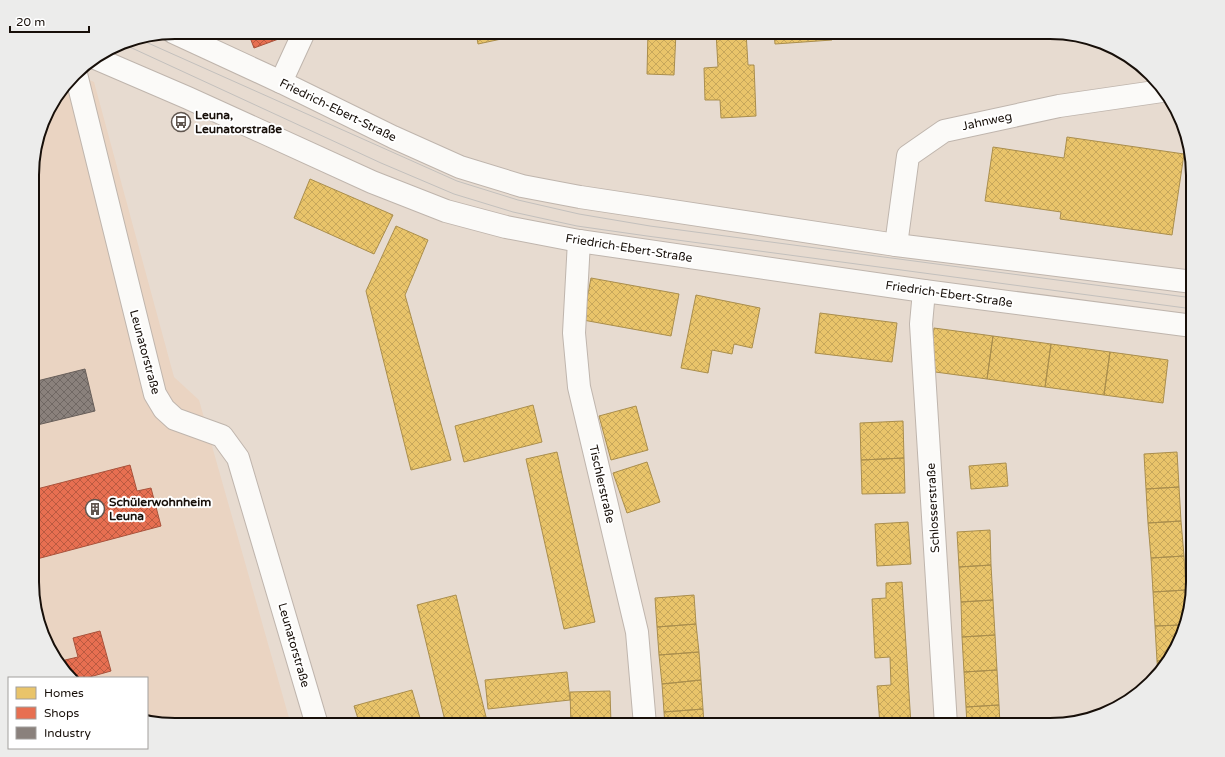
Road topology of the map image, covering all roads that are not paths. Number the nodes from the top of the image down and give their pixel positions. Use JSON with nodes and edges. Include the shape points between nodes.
{"nodes":[{"id":1,"x":188,"y":39,"type":"edge"},
{"id":2,"x":301,"y":39,"type":"edge"},
{"id":3,"x":101,"y":61,"type":"edge"},
{"id":4,"x":78,"y":80,"type":"edge"},
{"id":5,"x":281,"y":82,"type":"junction"},
{"id":6,"x":1158,"y":92,"type":"edge"},
{"id":7,"x":579,"y":241,"type":"junction"},
{"id":8,"x":896,"y":245,"type":"junction"},
{"id":9,"x":1186,"y":281,"type":"edge"},
{"id":10,"x":924,"y":291,"type":"junction"},
{"id":11,"x":1186,"y":325,"type":"edge"},
{"id":12,"x":315,"y":718,"type":"edge"},
{"id":13,"x":644,"y":718,"type":"edge"},
{"id":14,"x":946,"y":718,"type":"edge"}],
"edges":[{"from":1,"to":5,"type":"main road","name":"Friedrich-Ebert-Straße"},
{"from":2,"to":5,"type":"main road"},
{"from":3,"to":7,"type":"main road","name":"Friedrich-Ebert-Straße","via":[[372,182],[446,211],[506,228]]},
{"from":4,"to":12,"type":"main road","name":"Leunatorstraße","via":[[155,394],[164,409],[175,419],[222,436],[238,458]]},
{"from":5,"to":8,"type":"main road","name":"Friedrich-Ebert-Straße","via":[[460,167],[522,186]]},
{"from":6,"to":8,"type":"main road","name":"Jahnweg","via":[[1059,106],[944,131],[908,156]]},
{"from":7,"to":10,"type":"main road","name":"Friedrich-Ebert-Straße"},
{"from":7,"to":13,"type":"main road","name":"Tischlerstraße","via":[[574,333],[579,387],[637,632]]},
{"from":8,"to":9,"type":"main road","name":"Friedrich-Ebert-Straße"},
{"from":10,"to":11,"type":"main road","name":"Friedrich-Ebert-Straße"},
{"from":10,"to":14,"type":"main road","name":"Schlosserstraße","via":[[921,324]]}]}
